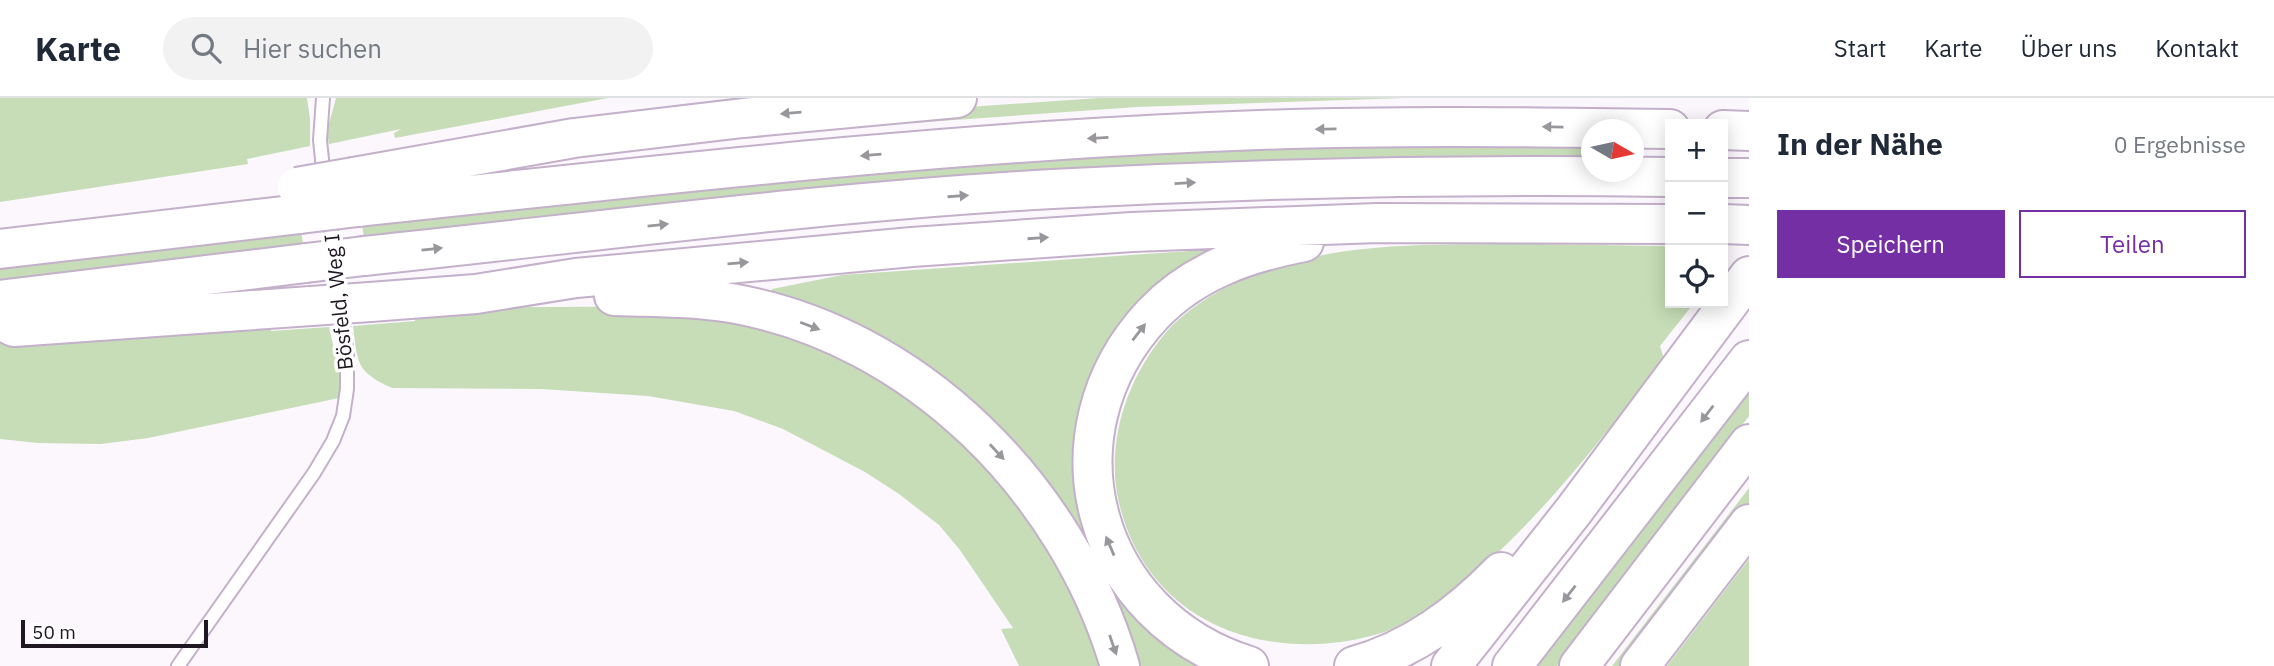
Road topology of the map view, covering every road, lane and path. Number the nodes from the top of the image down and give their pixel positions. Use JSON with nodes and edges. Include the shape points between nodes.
{"nodes":[{"id":1,"x":323,"y":98,"type":"edge"},
{"id":2,"x":753,"y":98,"type":"edge"},
{"id":3,"x":957,"y":98,"type":"edge"},
{"id":4,"x":1665,"y":129,"type":"edge"},
{"id":5,"x":1728,"y":130,"type":"edge"},
{"id":6,"x":1749,"y":131,"type":"edge"},
{"id":7,"x":575,"y":138,"type":"junction"},
{"id":8,"x":1665,"y":177,"type":"edge"},
{"id":9,"x":1728,"y":178,"type":"edge"},
{"id":10,"x":1749,"y":178,"type":"edge"},
{"id":11,"x":356,"y":192,"type":"junction"},
{"id":12,"x":1377,"y":223,"type":"junction"},
{"id":13,"x":1665,"y":223,"type":"edge"},
{"id":14,"x":0,"y":249,"type":"edge"},
{"id":15,"x":1749,"y":276,"type":"edge"},
{"id":16,"x":476,"y":294,"type":"junction"},
{"id":17,"x":0,"y":300,"type":"edge"},
{"id":18,"x":0,"y":320,"type":"edge"},
{"id":19,"x":1749,"y":359,"type":"edge"},
{"id":20,"x":1749,"y":444,"type":"edge"},
{"id":21,"x":1572,"y":513,"type":"junction"},
{"id":22,"x":1749,"y":524,"type":"edge"},
{"id":23,"x":178,"y":666,"type":"edge"},
{"id":24,"x":1120,"y":666,"type":"edge"},
{"id":25,"x":1250,"y":666,"type":"edge"},
{"id":26,"x":1354,"y":666,"type":"edge"},
{"id":27,"x":1451,"y":666,"type":"edge"},
{"id":28,"x":1513,"y":666,"type":"edge"},
{"id":29,"x":1579,"y":666,"type":"edge"},
{"id":30,"x":1640,"y":666,"type":"edge"}],
"edges":[{"from":1,"to":23,"type":"lane","name":"Bösfeld, Weg I","via":[[320,140],[347,355],[343,416],[314,473]]},
{"from":2,"to":7,"type":"highway","via":[[660,115]]},
{"from":3,"to":7,"type":"highway","one_way":true},
{"from":4,"to":11,"type":"highway","one_way":true,"via":[[1235,131],[1035,141]]},
{"from":5,"to":6,"type":"highway"},
{"from":7,"to":11,"type":"highway"},
{"from":17,"to":8,"type":"highway","one_way":true,"bridge":true,"via":[[819,207],[1050,189],[1489,175]]},
{"from":9,"to":10,"type":"highway"},
{"from":11,"to":14,"type":"highway","bridge":true},
{"from":12,"to":13,"type":"highway"},
{"from":16,"to":12,"type":"highway","one_way":true,"via":[[576,278],[912,247],[1132,232]]},
{"from":25,"to":12,"type":"highway","one_way":true,"via":[[1229,660],[1173,629],[1139,594],[1118,562],[1093,481],[1104,392],[1121,357],[1154,314],[1203,275],[1269,249]]},
{"from":15,"to":21,"type":"highway"},
{"from":16,"to":18,"type":"highway","bridge":true,"via":[[14,327]]},
{"from":16,"to":24,"type":"highway","one_way":true,"via":[[731,303],[808,325],[882,360],[958,414],[1031,492],[1091,587]]},
{"from":19,"to":28,"type":"highway","one_way":true},
{"from":20,"to":29,"type":"highway"},
{"from":21,"to":26,"type":"highway","via":[[1429,633]]},
{"from":21,"to":27,"type":"highway"},
{"from":22,"to":30,"type":"highway"}]}
